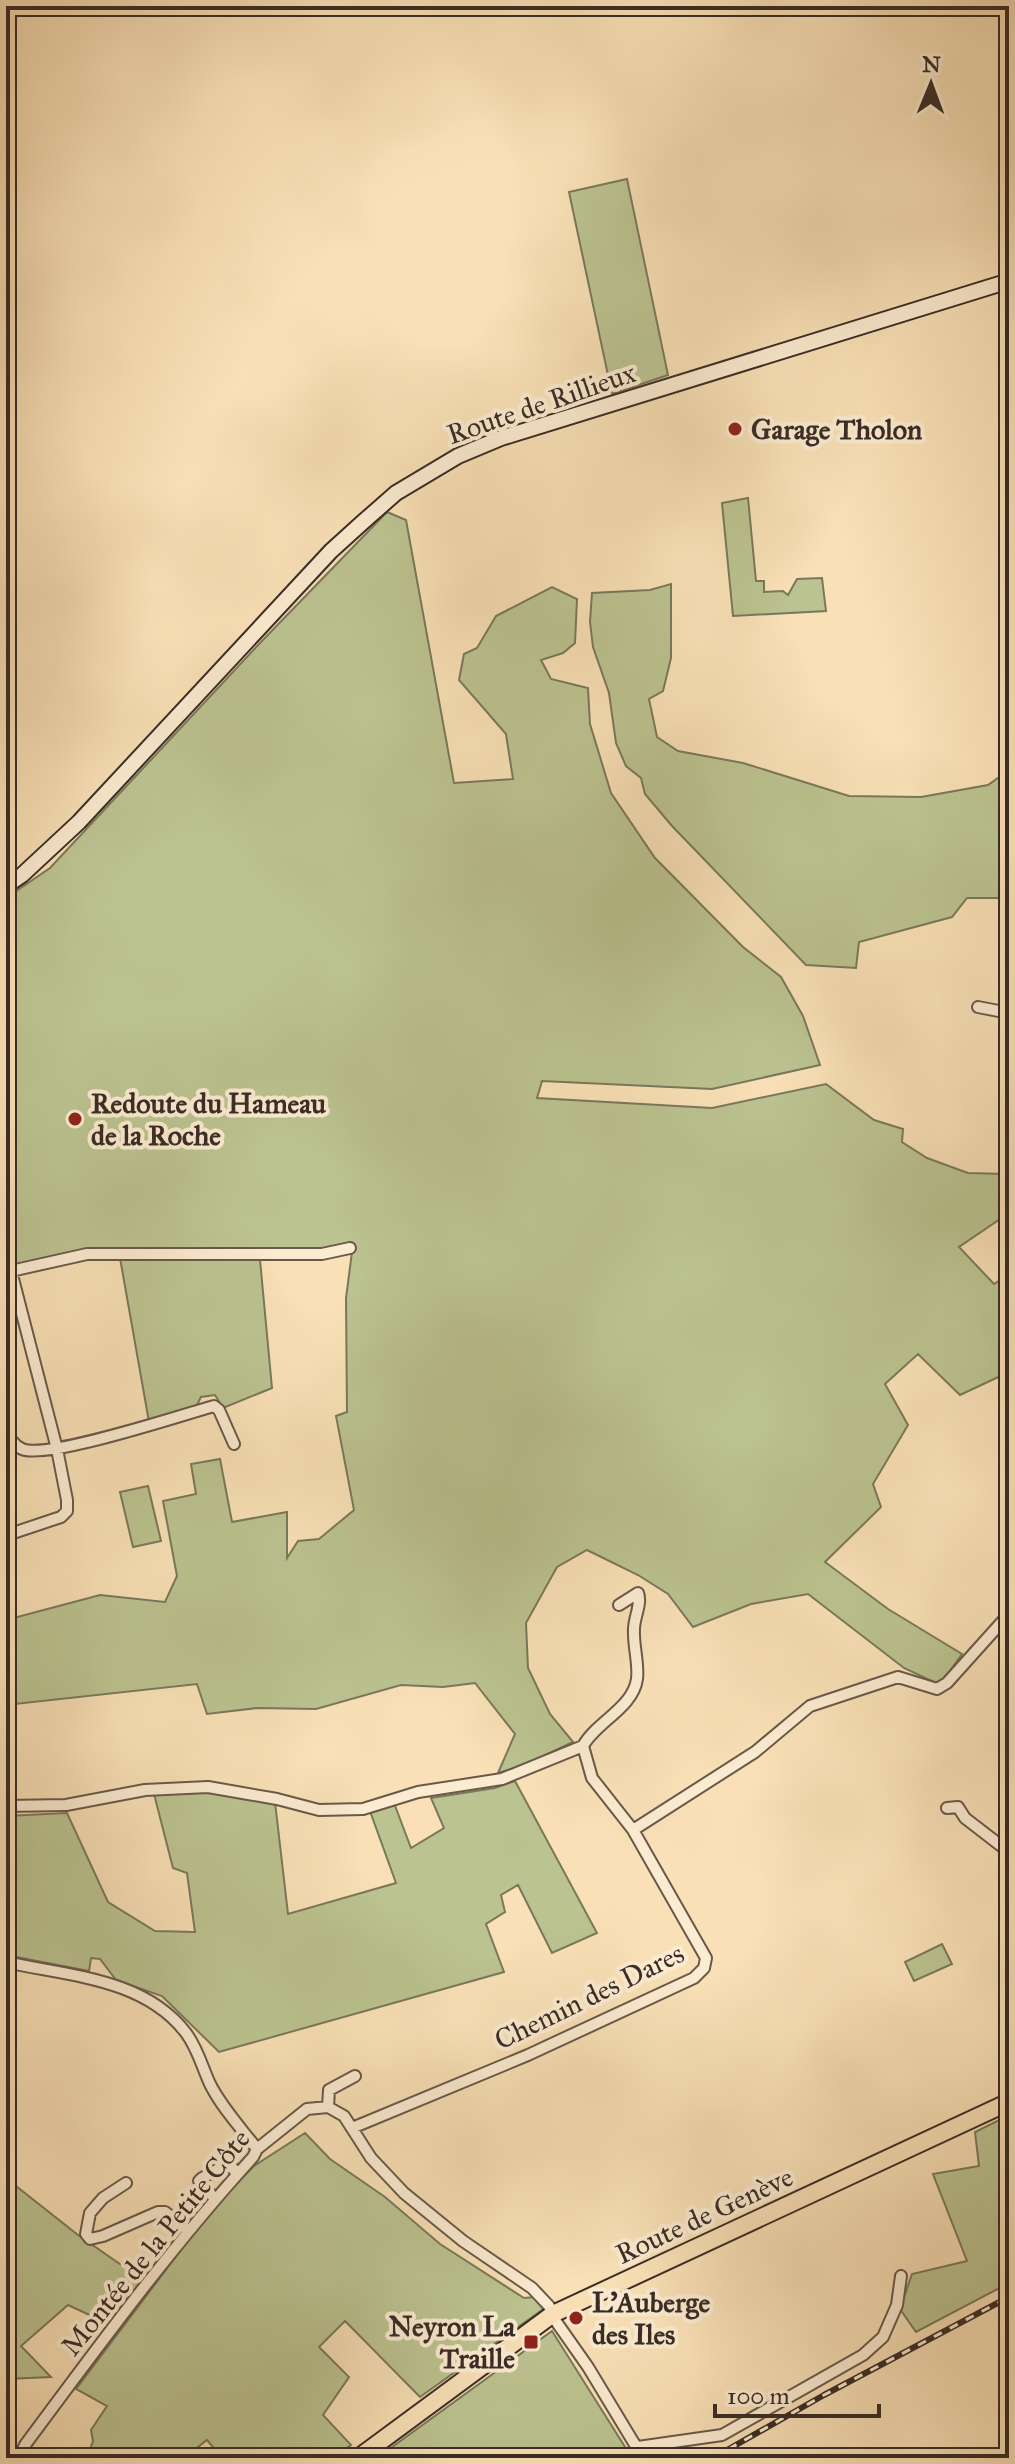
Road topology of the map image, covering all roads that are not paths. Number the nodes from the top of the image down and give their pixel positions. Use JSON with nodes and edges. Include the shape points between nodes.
{"nodes":[{"id":1,"x":1009,"y":281,"type":"edge"},
{"id":2,"x":6,"y":886,"type":"edge"},
{"id":3,"x":978,"y":1007,"type":"dead end"},
{"id":4,"x":1009,"y":1013,"type":"edge"},
{"id":5,"x":350,"y":1248,"type":"dead end"},
{"id":6,"x":6,"y":1250,"type":"edge"},
{"id":7,"x":8,"y":1271,"type":"edge"},
{"id":8,"x":6,"y":1430,"type":"edge"},
{"id":9,"x":234,"y":1444,"type":"dead end"},
{"id":10,"x":57,"y":1449,"type":"junction"},
{"id":11,"x":10,"y":1534,"type":"dead end"},
{"id":12,"x":619,"y":1605,"type":"dead end"},
{"id":13,"x":1009,"y":1614,"type":"edge"},
{"id":14,"x":583,"y":1746,"type":"junction"},
{"id":15,"x":6,"y":1806,"type":"edge"},
{"id":16,"x":947,"y":1808,"type":"dead end"},
{"id":17,"x":633,"y":1830,"type":"junction"},
{"id":18,"x":1009,"y":1852,"type":"edge"},
{"id":19,"x":6,"y":1962,"type":"edge"},
{"id":20,"x":355,"y":2076,"type":"dead end"},
{"id":21,"x":1009,"y":2102,"type":"edge"},
{"id":22,"x":328,"y":2107,"type":"junction"},
{"id":23,"x":352,"y":2128,"type":"junction"},
{"id":24,"x":257,"y":2149,"type":"junction"},
{"id":25,"x":237,"y":2174,"type":"junction"},
{"id":26,"x":126,"y":2183,"type":"dead end"},
{"id":27,"x":215,"y":2199,"type":"junction"},
{"id":28,"x":189,"y":2231,"type":"junction"},
{"id":29,"x":901,"y":2276,"type":"dead end"},
{"id":30,"x":553,"y":2314,"type":"junction"},
{"id":31,"x":638,"y":2447,"type":"junction"},
{"id":32,"x":19,"y":2458,"type":"edge"},
{"id":33,"x":358,"y":2458,"type":"edge"},
{"id":34,"x":643,"y":2458,"type":"edge"}],
"edges":[{"from":1,"to":2,"type":"street","name":"Route de Rillieux","via":[[501,438],[409,485],[331,551],[79,822]]},
{"from":3,"to":4,"type":"street"},
{"from":5,"to":7,"type":"street","via":[[322,1254],[87,1254]]},
{"from":6,"to":7,"type":"street"},
{"from":7,"to":10,"type":"street"},
{"from":8,"to":10,"type":"street","via":[[20,1448]]},
{"from":9,"to":10,"type":"street","via":[[214,1406]]},
{"from":10,"to":11,"type":"street","via":[[67,1511]]},
{"from":12,"to":14,"type":"street","via":[[638,1593],[637,1684]]},
{"from":13,"to":17,"type":"street","via":[[937,1689],[898,1677],[810,1706],[755,1752]]},
{"from":14,"to":15,"type":"street","via":[[502,1779],[418,1792],[363,1809],[319,1810],[208,1787],[145,1790],[66,1805]]},
{"from":14,"to":17,"type":"street","name":"Chemin des Dares","via":[[592,1778]]},
{"from":16,"to":18,"type":"street","via":[[958,1807]]},
{"from":17,"to":23,"type":"street","name":"Chemin des Dares","via":[[706,1958],[704,1968],[694,1978],[528,2055]]},
{"from":19,"to":24,"type":"street","via":[[111,1984],[152,2002],[187,2035],[222,2105]]},
{"from":20,"to":22,"type":"street","via":[[329,2090]]},
{"from":21,"to":30,"type":"main road","name":"Route de Genève"},
{"from":22,"to":23,"type":"street"},
{"from":22,"to":24,"type":"street","name":"Montée de la Petite Côte","via":[[307,2109]]},
{"from":23,"to":30,"type":"street","via":[[404,2193],[532,2288]]},
{"from":24,"to":25,"type":"street","name":"Montée de la Petite Côte"},
{"from":25,"to":27,"type":"street","name":"Montée de la Petite Côte"},
{"from":25,"to":27,"type":"street","via":[[229,2163],[199,2181]]},
{"from":26,"to":28,"type":"street","via":[[90,2213],[90,2239],[158,2212]]},
{"from":27,"to":28,"type":"street","name":"Montée de la Petite Côte"},
{"from":28,"to":32,"type":"street","name":"Montée de la Petite Côte"},
{"from":29,"to":31,"type":"street","via":[[897,2305],[883,2337],[863,2355],[722,2435]]},
{"from":30,"to":31,"type":"street"},
{"from":30,"to":33,"type":"main road","name":"Route de Genève"},
{"from":31,"to":34,"type":"street"}]}
